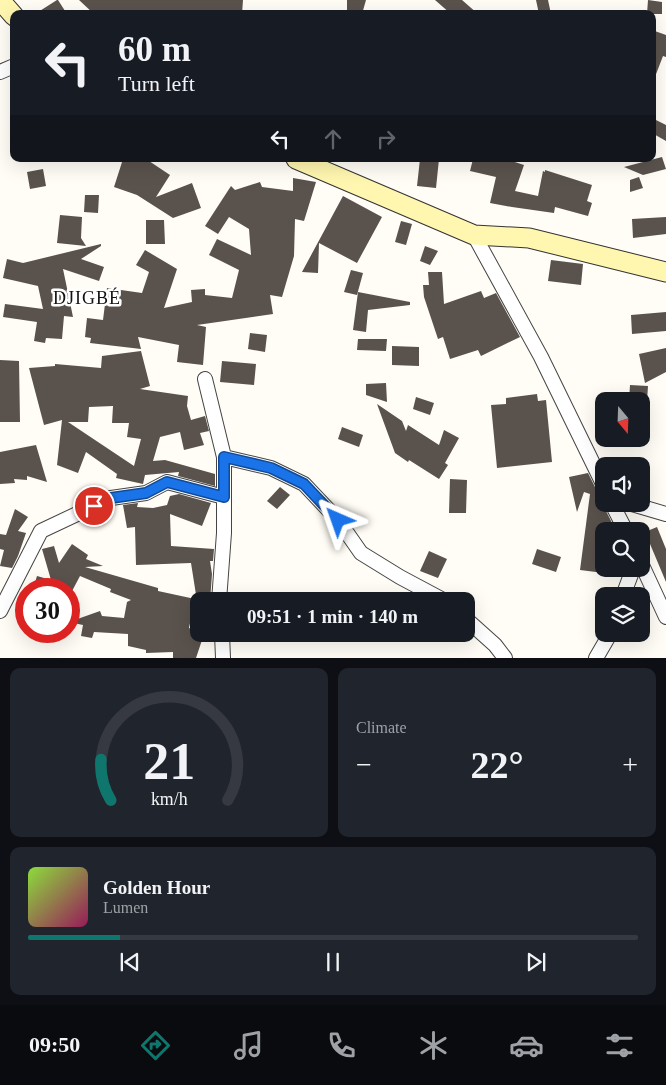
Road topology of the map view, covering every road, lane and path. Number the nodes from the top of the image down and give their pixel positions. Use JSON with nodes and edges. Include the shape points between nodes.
{"nodes":[{"id":1,"x":0,"y":0,"type":"edge"},
{"id":2,"x":10,"y":11,"type":"edge"},
{"id":3,"x":303,"y":162,"type":"edge"},
{"id":4,"x":474,"y":235,"type":"junction"},
{"id":5,"x":666,"y":272,"type":"edge"},
{"id":6,"x":205,"y":379,"type":"dead end"},
{"id":7,"x":224,"y":457,"type":"junction"},
{"id":8,"x":595,"y":468,"type":"edge"},
{"id":9,"x":224,"y":497,"type":"junction"},
{"id":10,"x":650,"y":509,"type":"edge"},
{"id":11,"x":666,"y":514,"type":"edge"},
{"id":12,"x":647,"y":577,"type":"edge"},
{"id":13,"x":220,"y":592,"type":"edge"},
{"id":14,"x":428,"y":592,"type":"edge"},
{"id":15,"x":0,"y":611,"type":"edge"},
{"id":16,"x":666,"y":617,"type":"edge"},
{"id":17,"x":475,"y":627,"type":"edge"},
{"id":18,"x":222,"y":642,"type":"edge"},
{"id":19,"x":605,"y":642,"type":"edge"},
{"id":20,"x":223,"y":658,"type":"edge"},
{"id":21,"x":504,"y":658,"type":"edge"},
{"id":22,"x":596,"y":658,"type":"edge"}],
"edges":[{"from":1,"to":2,"type":"street"},
{"from":3,"to":4,"type":"street"},
{"from":4,"to":5,"type":"street","via":[[529,238]]},
{"from":4,"to":8,"type":"street","via":[[541,357]]},
{"from":6,"to":7,"type":"street"},
{"from":7,"to":9,"type":"street"},
{"from":7,"to":14,"type":"street","via":[[271,468],[304,484],[338,520],[362,553]]},
{"from":9,"to":13,"type":"street"},
{"from":9,"to":15,"type":"street","via":[[167,482],[146,493],[111,498],[41,531]]},
{"from":10,"to":11,"type":"street"},
{"from":12,"to":16,"type":"street"},
{"from":17,"to":21,"type":"street"},
{"from":18,"to":20,"type":"street"},
{"from":19,"to":22,"type":"street"}]}
